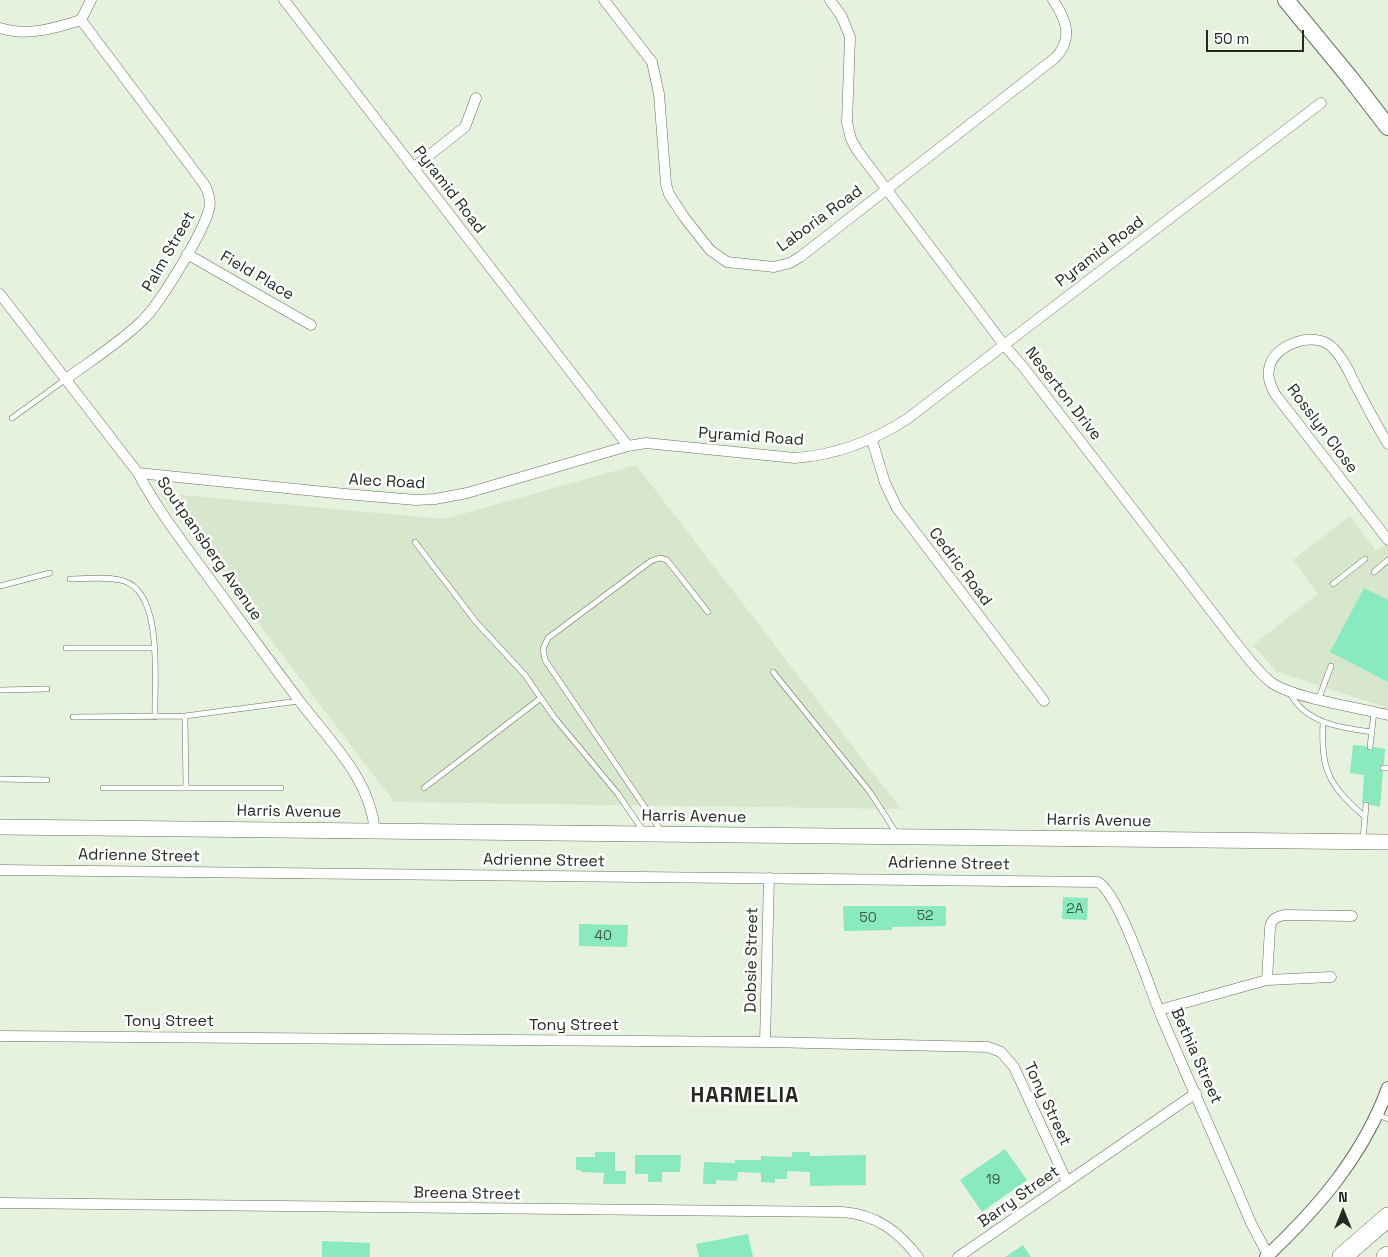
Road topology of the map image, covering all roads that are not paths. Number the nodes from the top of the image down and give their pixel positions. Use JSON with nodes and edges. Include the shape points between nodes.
{"nodes":[{"id":1,"x":91,"y":0,"type":"edge"},
{"id":2,"x":284,"y":0,"type":"edge"},
{"id":3,"x":604,"y":0,"type":"edge"},
{"id":4,"x":830,"y":0,"type":"edge"},
{"id":5,"x":1053,"y":0,"type":"edge"},
{"id":6,"x":1286,"y":0,"type":"edge"},
{"id":7,"x":1302,"y":0,"type":"edge"},
{"id":8,"x":81,"y":20,"type":"junction"},
{"id":9,"x":1304,"y":21,"type":"junction"},
{"id":10,"x":0,"y":28,"type":"edge"},
{"id":11,"x":476,"y":98,"type":"dead end"},
{"id":12,"x":1321,"y":103,"type":"dead end"},
{"id":13,"x":1388,"y":127,"type":"edge"},
{"id":14,"x":413,"y":168,"type":"junction"},
{"id":15,"x":885,"y":189,"type":"junction"},
{"id":16,"x":187,"y":254,"type":"junction"},
{"id":17,"x":0,"y":294,"type":"edge"},
{"id":18,"x":311,"y":324,"type":"dead end"},
{"id":19,"x":1004,"y":345,"type":"junction"},
{"id":20,"x":66,"y":379,"type":"junction"},
{"id":21,"x":12,"y":418,"type":"dead end"},
{"id":22,"x":872,"y":440,"type":"junction"},
{"id":23,"x":1388,"y":444,"type":"edge"},
{"id":24,"x":628,"y":446,"type":"junction"},
{"id":25,"x":138,"y":473,"type":"junction"},
{"id":26,"x":1387,"y":537,"type":"edge"},
{"id":27,"x":415,"y":542,"type":"dead end"},
{"id":28,"x":1365,"y":559,"type":"dead end"},
{"id":29,"x":1388,"y":560,"type":"edge"},
{"id":30,"x":1374,"y":572,"type":"dead end"},
{"id":31,"x":50,"y":573,"type":"dead end"},
{"id":32,"x":70,"y":579,"type":"dead end"},
{"id":33,"x":1333,"y":584,"type":"dead end"},
{"id":34,"x":0,"y":586,"type":"edge"},
{"id":35,"x":708,"y":612,"type":"dead end"},
{"id":36,"x":66,"y":648,"type":"dead end"},
{"id":37,"x":153,"y":648,"type":"junction"},
{"id":38,"x":1331,"y":666,"type":"dead end"},
{"id":39,"x":773,"y":672,"type":"dead end"},
{"id":40,"x":47,"y":689,"type":"dead end"},
{"id":41,"x":0,"y":690,"type":"edge"},
{"id":42,"x":1289,"y":690,"type":"junction"},
{"id":43,"x":541,"y":698,"type":"junction"},
{"id":44,"x":1319,"y":698,"type":"junction"},
{"id":45,"x":299,"y":701,"type":"junction"},
{"id":46,"x":1044,"y":701,"type":"dead end"},
{"id":47,"x":1374,"y":711,"type":"junction"},
{"id":48,"x":1388,"y":715,"type":"edge"},
{"id":49,"x":154,"y":716,"type":"junction"},
{"id":50,"x":185,"y":716,"type":"junction"},
{"id":51,"x":73,"y":717,"type":"dead end"},
{"id":52,"x":1324,"y":722,"type":"junction"},
{"id":53,"x":1372,"y":732,"type":"junction"},
{"id":54,"x":1370,"y":747,"type":"dead end"},
{"id":55,"x":0,"y":779,"type":"edge"},
{"id":56,"x":47,"y":780,"type":"dead end"},
{"id":57,"x":186,"y":787,"type":"junction"},
{"id":58,"x":103,"y":788,"type":"dead end"},
{"id":59,"x":281,"y":788,"type":"dead end"},
{"id":60,"x":424,"y":788,"type":"dead end"},
{"id":61,"x":1366,"y":805,"type":"dead end"},
{"id":62,"x":1365,"y":817,"type":"junction"},
{"id":63,"x":0,"y":827,"type":"edge"},
{"id":64,"x":375,"y":831,"type":"junction"},
{"id":65,"x":646,"y":834,"type":"junction"},
{"id":66,"x":663,"y":834,"type":"junction"},
{"id":67,"x":898,"y":836,"type":"junction"},
{"id":68,"x":1363,"y":841,"type":"junction"},
{"id":69,"x":1388,"y":842,"type":"edge"},
{"id":70,"x":0,"y":870,"type":"edge"},
{"id":71,"x":769,"y":878,"type":"junction"},
{"id":72,"x":1088,"y":881,"type":"joint"},
{"id":73,"x":1352,"y":916,"type":"dead end"},
{"id":74,"x":1332,"y":977,"type":"dead end"},
{"id":75,"x":1267,"y":980,"type":"junction"},
{"id":76,"x":1159,"y":1010,"type":"junction"},
{"id":77,"x":0,"y":1036,"type":"edge"},
{"id":78,"x":765,"y":1042,"type":"junction"},
{"id":79,"x":1388,"y":1088,"type":"edge"},
{"id":80,"x":1196,"y":1093,"type":"junction"},
{"id":81,"x":1383,"y":1117,"type":"edge"},
{"id":82,"x":1067,"y":1182,"type":"junction"},
{"id":83,"x":0,"y":1204,"type":"edge"},
{"id":84,"x":1388,"y":1217,"type":"edge"},
{"id":85,"x":1267,"y":1256,"type":"edge"},
{"id":86,"x":918,"y":1257,"type":"edge"},
{"id":87,"x":958,"y":1257,"type":"edge"},
{"id":88,"x":1342,"y":1257,"type":"edge"}],
"edges":[{"from":1,"to":8,"type":"street"},
{"from":2,"to":14,"type":"street","name":"Pyramid Road"},
{"from":3,"to":15,"type":"street","name":"Laboria Road","via":[[652,62],[658,88],[669,194],[718,257],[727,262],[757,266],[774,267],[790,263]]},
{"from":4,"to":15,"type":"street","name":"Neserton Drive","via":[[850,37],[848,123],[851,139]]},
{"from":5,"to":15,"type":"street","name":"Laboria Road","via":[[1065,18],[1063,50],[1009,96]]},
{"from":6,"to":9,"type":"main road"},
{"from":7,"to":9,"type":"main road"},
{"from":8,"to":10,"type":"street","via":[[24,32]]},
{"from":8,"to":16,"type":"street","name":"Palm Street","via":[[208,189],[208,214]]},
{"from":9,"to":13,"type":"main road"},
{"from":11,"to":14,"type":"street","via":[[464,128]]},
{"from":12,"to":19,"type":"street","name":"Pyramid Road"},
{"from":14,"to":24,"type":"street","name":"Pyramid Road"},
{"from":15,"to":19,"type":"street","name":"Neserton Drive"},
{"from":16,"to":18,"type":"street","name":"Field Place"},
{"from":16,"to":20,"type":"street","name":"Palm Street","via":[[144,319]]},
{"from":17,"to":20,"type":"street","name":"Soutpansberg Avenue"},
{"from":19,"to":22,"type":"street","name":"Pyramid Road","via":[[906,419]]},
{"from":19,"to":42,"type":"street","name":"Neserton Drive","via":[[1251,661],[1272,682]]},
{"from":20,"to":21,"type":"lane"},
{"from":20,"to":25,"type":"street","name":"Soutpansberg Avenue"},
{"from":22,"to":24,"type":"street","name":"Pyramid Road","via":[[816,456],[795,458],[646,442]]},
{"from":22,"to":46,"type":"street","name":"Cedric Road","via":[[885,483],[897,508]]},
{"from":23,"to":26,"type":"street","name":"Rosslyn Close","via":[[1345,364],[1330,346],[1316,339],[1302,340],[1273,359],[1268,376],[1275,394]]},
{"from":24,"to":25,"type":"street","name":"Alec Road","via":[[468,493],[435,499],[355,495]]},
{"from":25,"to":45,"type":"street","name":"Soutpansberg Avenue","via":[[151,499]]},
{"from":27,"to":43,"type":"lane","via":[[476,622],[525,675]]},
{"from":28,"to":33,"type":"lane"},
{"from":29,"to":30,"type":"lane"},
{"from":31,"to":34,"type":"lane"},
{"from":32,"to":37,"type":"lane","via":[[121,580],[130,584],[148,605]]},
{"from":35,"to":66,"type":"lane","via":[[668,560],[660,558],[548,638],[543,649],[545,660]]},
{"from":36,"to":37,"type":"lane"},
{"from":37,"to":49,"type":"lane"},
{"from":38,"to":44,"type":"lane"},
{"from":39,"to":67,"type":"lane","via":[[870,792]]},
{"from":40,"to":41,"type":"lane"},
{"from":42,"to":44,"type":"street","name":"Neserton Drive"},
{"from":42,"to":52,"type":"lane","via":[[1296,705]]},
{"from":43,"to":60,"type":"lane"},
{"from":43,"to":65,"type":"lane"},
{"from":44,"to":47,"type":"street","name":"Neserton Drive"},
{"from":45,"to":50,"type":"lane"},
{"from":45,"to":64,"type":"street","name":"Soutpansberg Avenue","via":[[348,762],[366,791]]},
{"from":47,"to":48,"type":"street","name":"Neserton Drive"},
{"from":47,"to":53,"type":"lane"},
{"from":49,"to":50,"type":"lane"},
{"from":49,"to":51,"type":"lane"},
{"from":50,"to":57,"type":"lane"},
{"from":52,"to":53,"type":"lane"},
{"from":52,"to":62,"type":"lane","via":[[1322,750],[1327,774],[1347,801]]},
{"from":53,"to":54,"type":"lane"},
{"from":55,"to":56,"type":"lane"},
{"from":57,"to":58,"type":"lane"},
{"from":57,"to":59,"type":"lane"},
{"from":61,"to":62,"type":"lane"},
{"from":62,"to":68,"type":"lane"},
{"from":63,"to":64,"type":"main road","name":"Harris Avenue"},
{"from":64,"to":65,"type":"main road","name":"Harris Avenue"},
{"from":65,"to":66,"type":"main road","name":"Harris Avenue"},
{"from":66,"to":67,"type":"main road","name":"Harris Avenue"},
{"from":67,"to":68,"type":"main road","name":"Harris Avenue"},
{"from":68,"to":69,"type":"main road","name":"Harris Avenue"},
{"from":70,"to":71,"type":"street","name":"Adrienne Street"},
{"from":71,"to":72,"type":"street","name":"Adrienne Street"},
{"from":71,"to":78,"type":"street","name":"Dobsie Street"},
{"from":72,"to":76,"type":"street","name":"Bethia Street","via":[[1098,882],[1108,891]]},
{"from":73,"to":75,"type":"street","via":[[1284,915],[1275,918],[1270,928]]},
{"from":74,"to":75,"type":"street"},
{"from":75,"to":76,"type":"street"},
{"from":76,"to":80,"type":"street","name":"Bethia Street"},
{"from":77,"to":78,"type":"street","name":"Tony Street"},
{"from":78,"to":82,"type":"street","name":"Tony Street","via":[[995,1049],[1014,1067]]},
{"from":79,"to":81,"type":"street"},
{"from":80,"to":82,"type":"street","name":"Barry Street"},
{"from":80,"to":85,"type":"street","name":"Bethia Street"},
{"from":81,"to":85,"type":"street","via":[[1310,1215]]},
{"from":82,"to":87,"type":"street","name":"Barry Street"},
{"from":83,"to":86,"type":"street","name":"Breena Street","via":[[843,1212],[881,1222],[904,1240]]},
{"from":84,"to":88,"type":"highway"}]}
